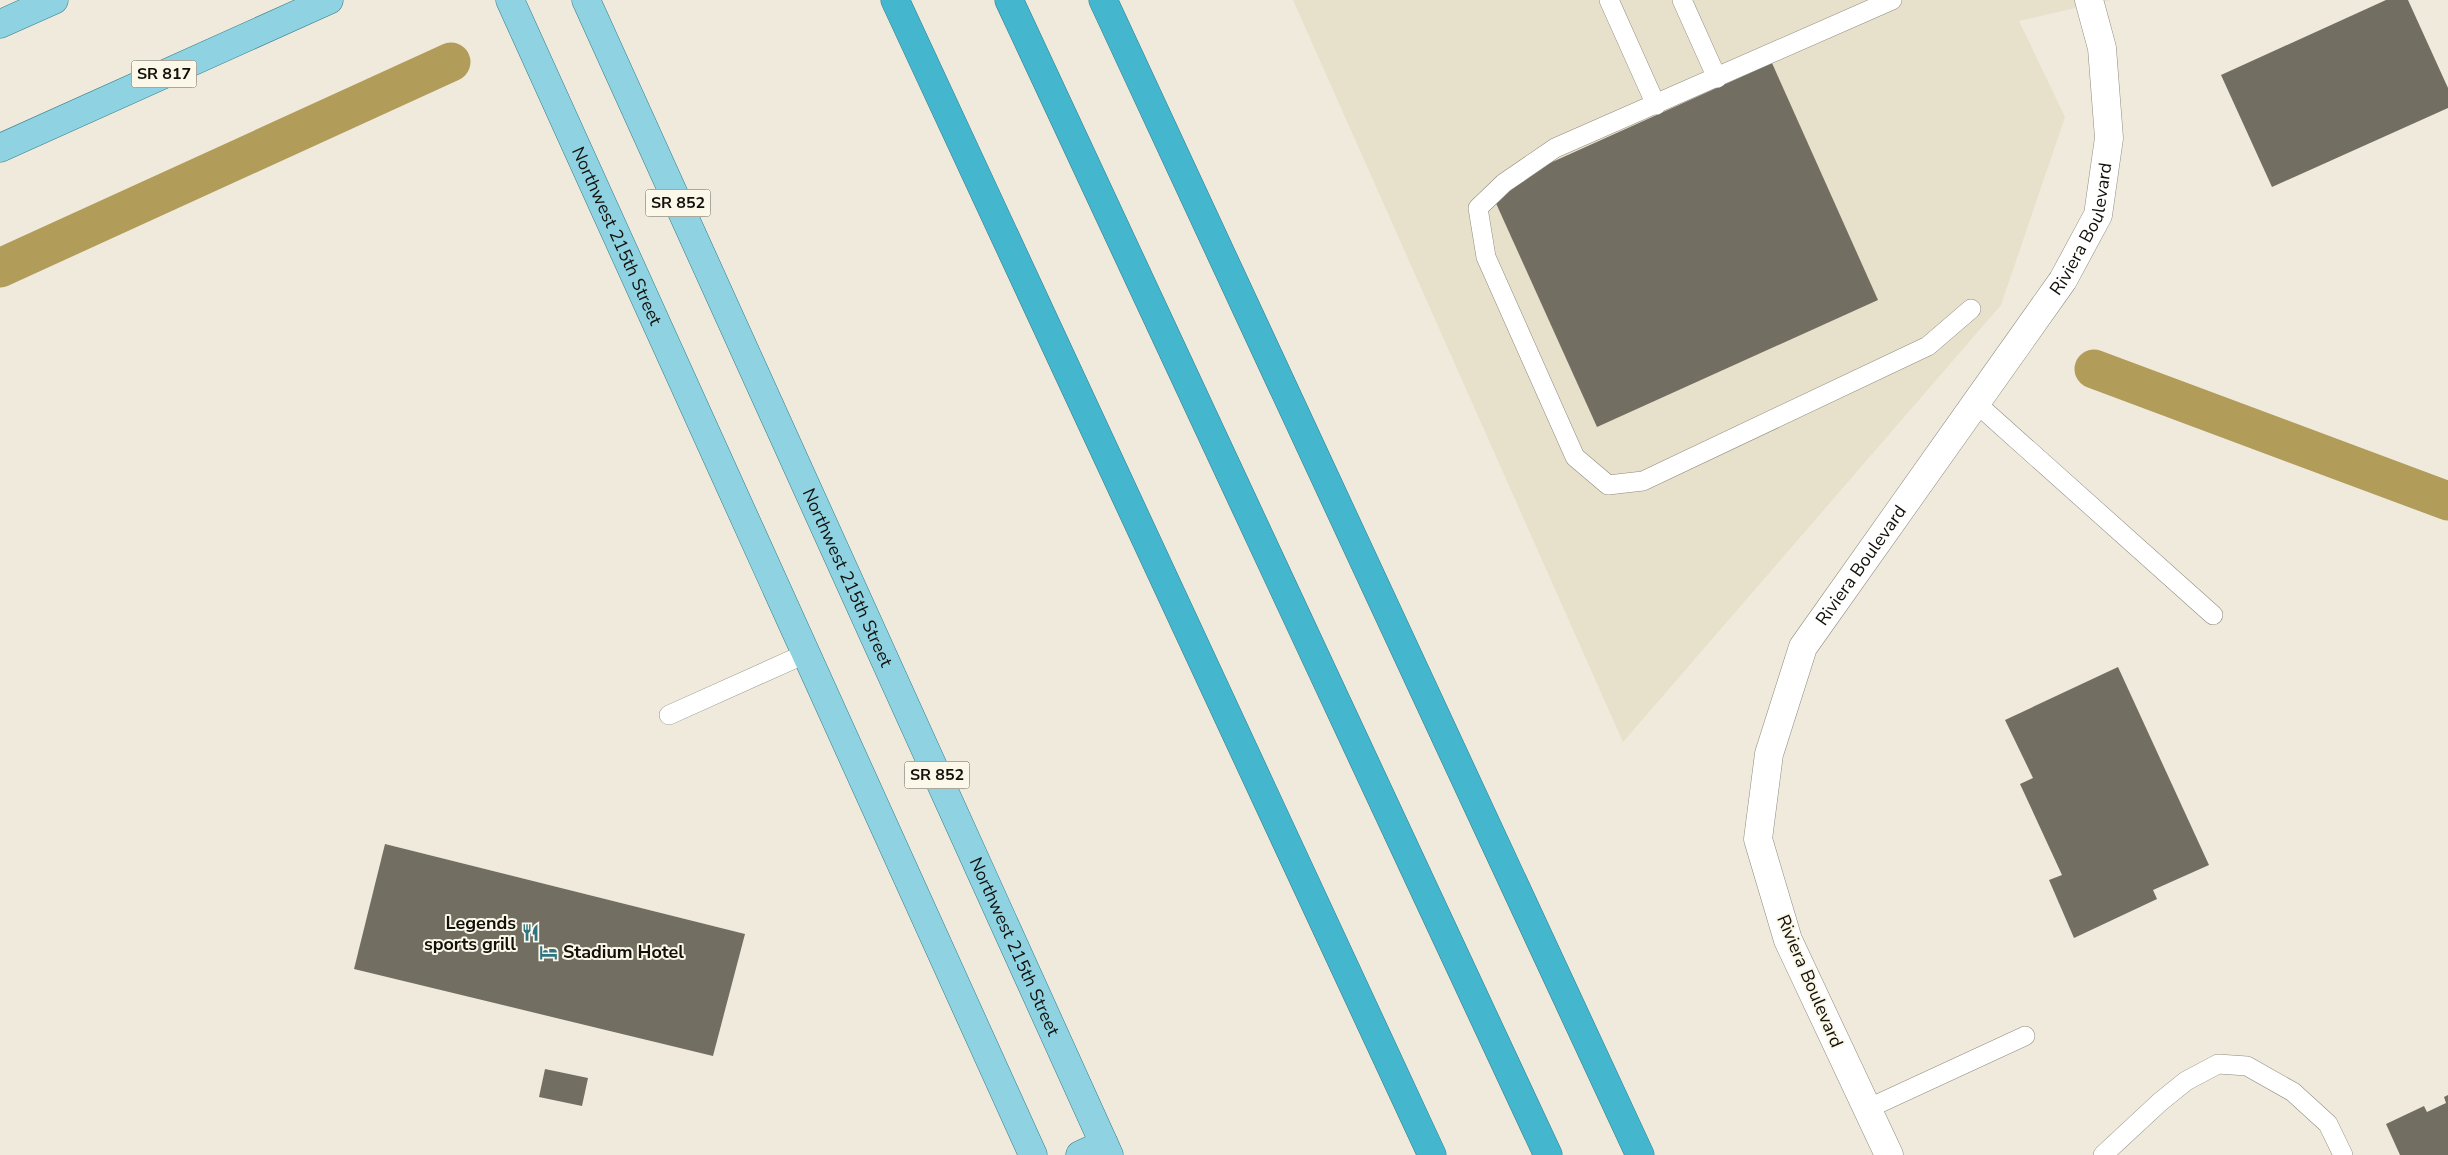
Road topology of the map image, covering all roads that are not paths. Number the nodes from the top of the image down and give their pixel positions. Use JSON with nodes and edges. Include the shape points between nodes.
{"nodes":[{"id":1,"x":54,"y":0,"type":"edge"},
{"id":2,"x":329,"y":0,"type":"edge"},
{"id":3,"x":510,"y":0,"type":"edge"},
{"id":4,"x":586,"y":0,"type":"edge"},
{"id":5,"x":1009,"y":0,"type":"edge"},
{"id":6,"x":1103,"y":0,"type":"edge"},
{"id":7,"x":1609,"y":0,"type":"edge"},
{"id":8,"x":1682,"y":0,"type":"edge"},
{"id":9,"x":1892,"y":0,"type":"edge"},
{"id":10,"x":2089,"y":0,"type":"edge"},
{"id":11,"x":899,"y":9,"type":"edge"},
{"id":12,"x":0,"y":24,"type":"edge"},
{"id":13,"x":1717,"y":78,"type":"junction"},
{"id":14,"x":1656,"y":105,"type":"junction"},
{"id":15,"x":0,"y":148,"type":"edge"},
{"id":16,"x":1971,"y":309,"type":"dead end"},
{"id":17,"x":1976,"y":403,"type":"junction"},
{"id":18,"x":2213,"y":615,"type":"dead end"},
{"id":19,"x":805,"y":654,"type":"junction"},
{"id":20,"x":669,"y":714,"type":"dead end"},
{"id":21,"x":2025,"y":1036,"type":"dead end"},
{"id":22,"x":1867,"y":1109,"type":"junction"},
{"id":23,"x":1098,"y":1151,"type":"edge"},
{"id":24,"x":1033,"y":1155,"type":"edge"},
{"id":25,"x":1432,"y":1155,"type":"edge"},
{"id":26,"x":1548,"y":1155,"type":"edge"},
{"id":27,"x":1640,"y":1155,"type":"edge"},
{"id":28,"x":1889,"y":1155,"type":"edge"},
{"id":29,"x":2103,"y":1155,"type":"edge"},
{"id":30,"x":2343,"y":1155,"type":"edge"}],
"edges":[{"from":1,"to":12,"type":"main road"},
{"from":2,"to":15,"type":"main road","number":"SR 817"},
{"from":3,"to":19,"type":"main road","name":"Northwest 215th Street"},
{"from":4,"to":23,"type":"main road","name":"Northwest 215th Street","number":"SR 852"},
{"from":5,"to":26,"type":"highway"},
{"from":6,"to":27,"type":"highway"},
{"from":7,"to":14,"type":"lane"},
{"from":8,"to":13,"type":"lane"},
{"from":9,"to":13,"type":"lane"},
{"from":10,"to":17,"type":"street","name":"Riviera Boulevard","via":[[2102,48],[2109,138],[2098,215],[2063,280]]},
{"from":11,"to":25,"type":"highway"},
{"from":13,"to":14,"type":"lane"},
{"from":14,"to":16,"type":"lane","via":[[1555,148],[1504,183],[1478,208],[1486,257],[1575,457],[1608,485],[1643,481],[1928,346]]},
{"from":17,"to":18,"type":"lane"},
{"from":17,"to":22,"type":"street","name":"Riviera Boulevard","via":[[1803,647],[1769,754],[1758,839],[1788,940]]},
{"from":19,"to":20,"type":"lane"},
{"from":19,"to":24,"type":"main road","name":"Northwest 215th Street"},
{"from":21,"to":22,"type":"lane"},
{"from":22,"to":28,"type":"street","name":"Riviera Boulevard"},
{"from":29,"to":30,"type":"lane","via":[[2173,1091],[2218,1064],[2247,1066],[2293,1092],[2328,1124]]}]}
